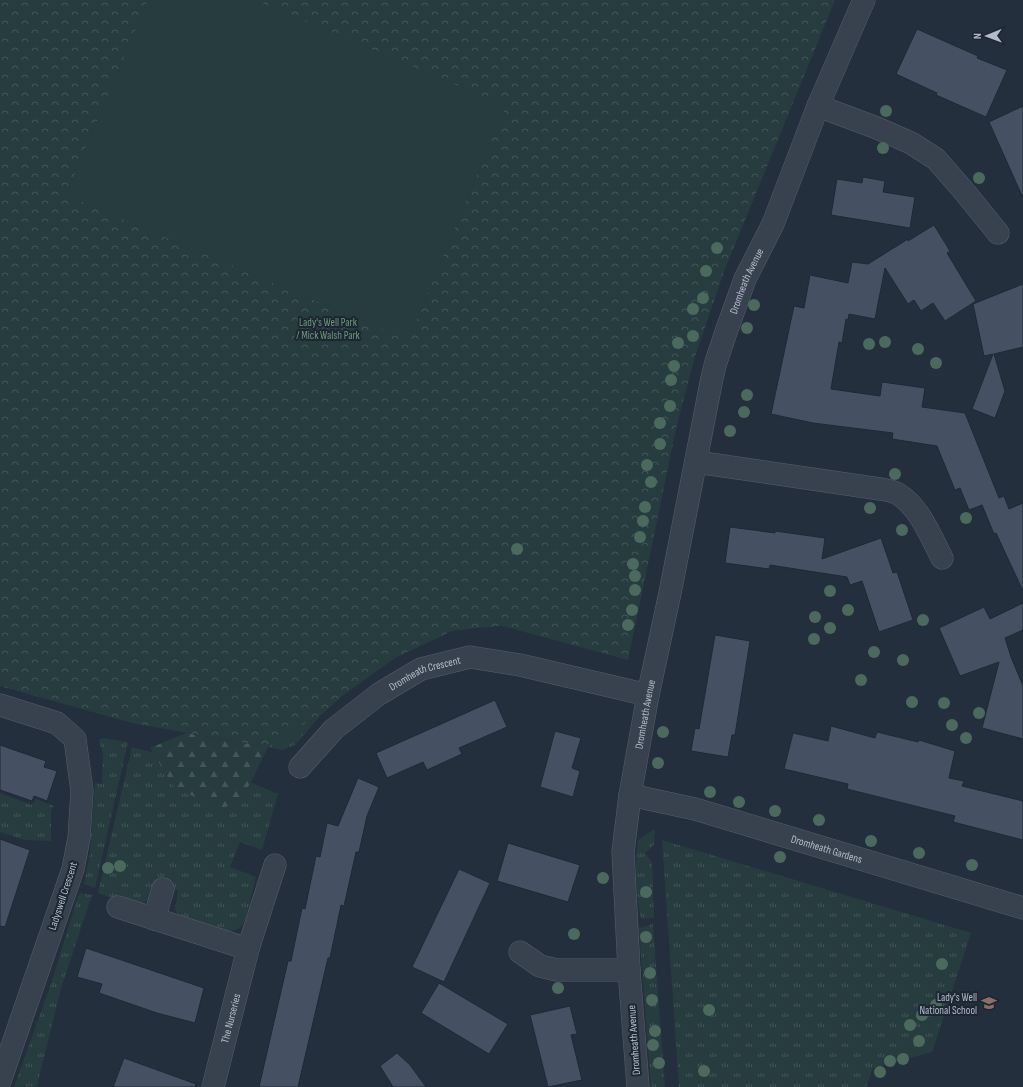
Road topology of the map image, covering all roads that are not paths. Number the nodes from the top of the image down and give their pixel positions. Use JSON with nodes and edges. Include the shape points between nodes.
{"nodes":[{"id":1,"x":864,"y":0,"type":"edge"},
{"id":2,"x":818,"y":106,"type":"junction"},
{"id":3,"x":998,"y":233,"type":"dead end"},
{"id":4,"x":696,"y":462,"type":"junction"},
{"id":5,"x":942,"y":558,"type":"dead end"},
{"id":6,"x":648,"y":694,"type":"junction"},
{"id":7,"x":0,"y":704,"type":"edge"},
{"id":8,"x":300,"y":766,"type":"dead end"},
{"id":9,"x":630,"y":794,"type":"junction"},
{"id":10,"x":275,"y":864,"type":"dead end"},
{"id":11,"x":163,"y":889,"type":"dead end"},
{"id":12,"x":118,"y":907,"type":"dead end"},
{"id":13,"x":1023,"y":908,"type":"edge"},
{"id":14,"x":154,"y":919,"type":"junction"},
{"id":15,"x":248,"y":949,"type":"junction"},
{"id":16,"x":520,"y":952,"type":"dead end"},
{"id":17,"x":629,"y":970,"type":"junction"},
{"id":18,"x":0,"y":1081,"type":"edge"},
{"id":19,"x":213,"y":1087,"type":"edge"},
{"id":20,"x":638,"y":1087,"type":"edge"}],
"edges":[{"from":1,"to":2,"type":"street","name":"Dromheath Avenue"},
{"from":2,"to":3,"type":"street","via":[[911,143],[936,159]]},
{"from":2,"to":4,"type":"street","name":"Dromheath Avenue","via":[[772,224],[745,279],[729,320],[716,362]]},
{"from":4,"to":5,"type":"street","via":[[880,489],[897,494],[916,510]]},
{"from":4,"to":6,"type":"street","name":"Dromheath Avenue"},
{"from":6,"to":8,"type":"street","name":"Dromheath Crescent","via":[[520,665],[470,657],[421,669],[379,694],[334,730]]},
{"from":6,"to":9,"type":"street","name":"Dromheath Avenue"},
{"from":7,"to":18,"type":"street","name":"Ladyswell Crescent","via":[[57,723],[75,739],[82,791],[79,838],[73,869]]},
{"from":9,"to":13,"type":"street","name":"Dromheath Gardens","via":[[695,809]]},
{"from":9,"to":17,"type":"street","name":"Dromheath Avenue","via":[[623,852]]},
{"from":10,"to":15,"type":"street","name":"The Nurseries"},
{"from":11,"to":14,"type":"street"},
{"from":12,"to":14,"type":"street"},
{"from":14,"to":15,"type":"street"},
{"from":15,"to":19,"type":"street","name":"The Nurseries"},
{"from":16,"to":17,"type":"street","via":[[540,966],[557,970]]},
{"from":17,"to":20,"type":"street","name":"Dromheath Avenue"}]}
